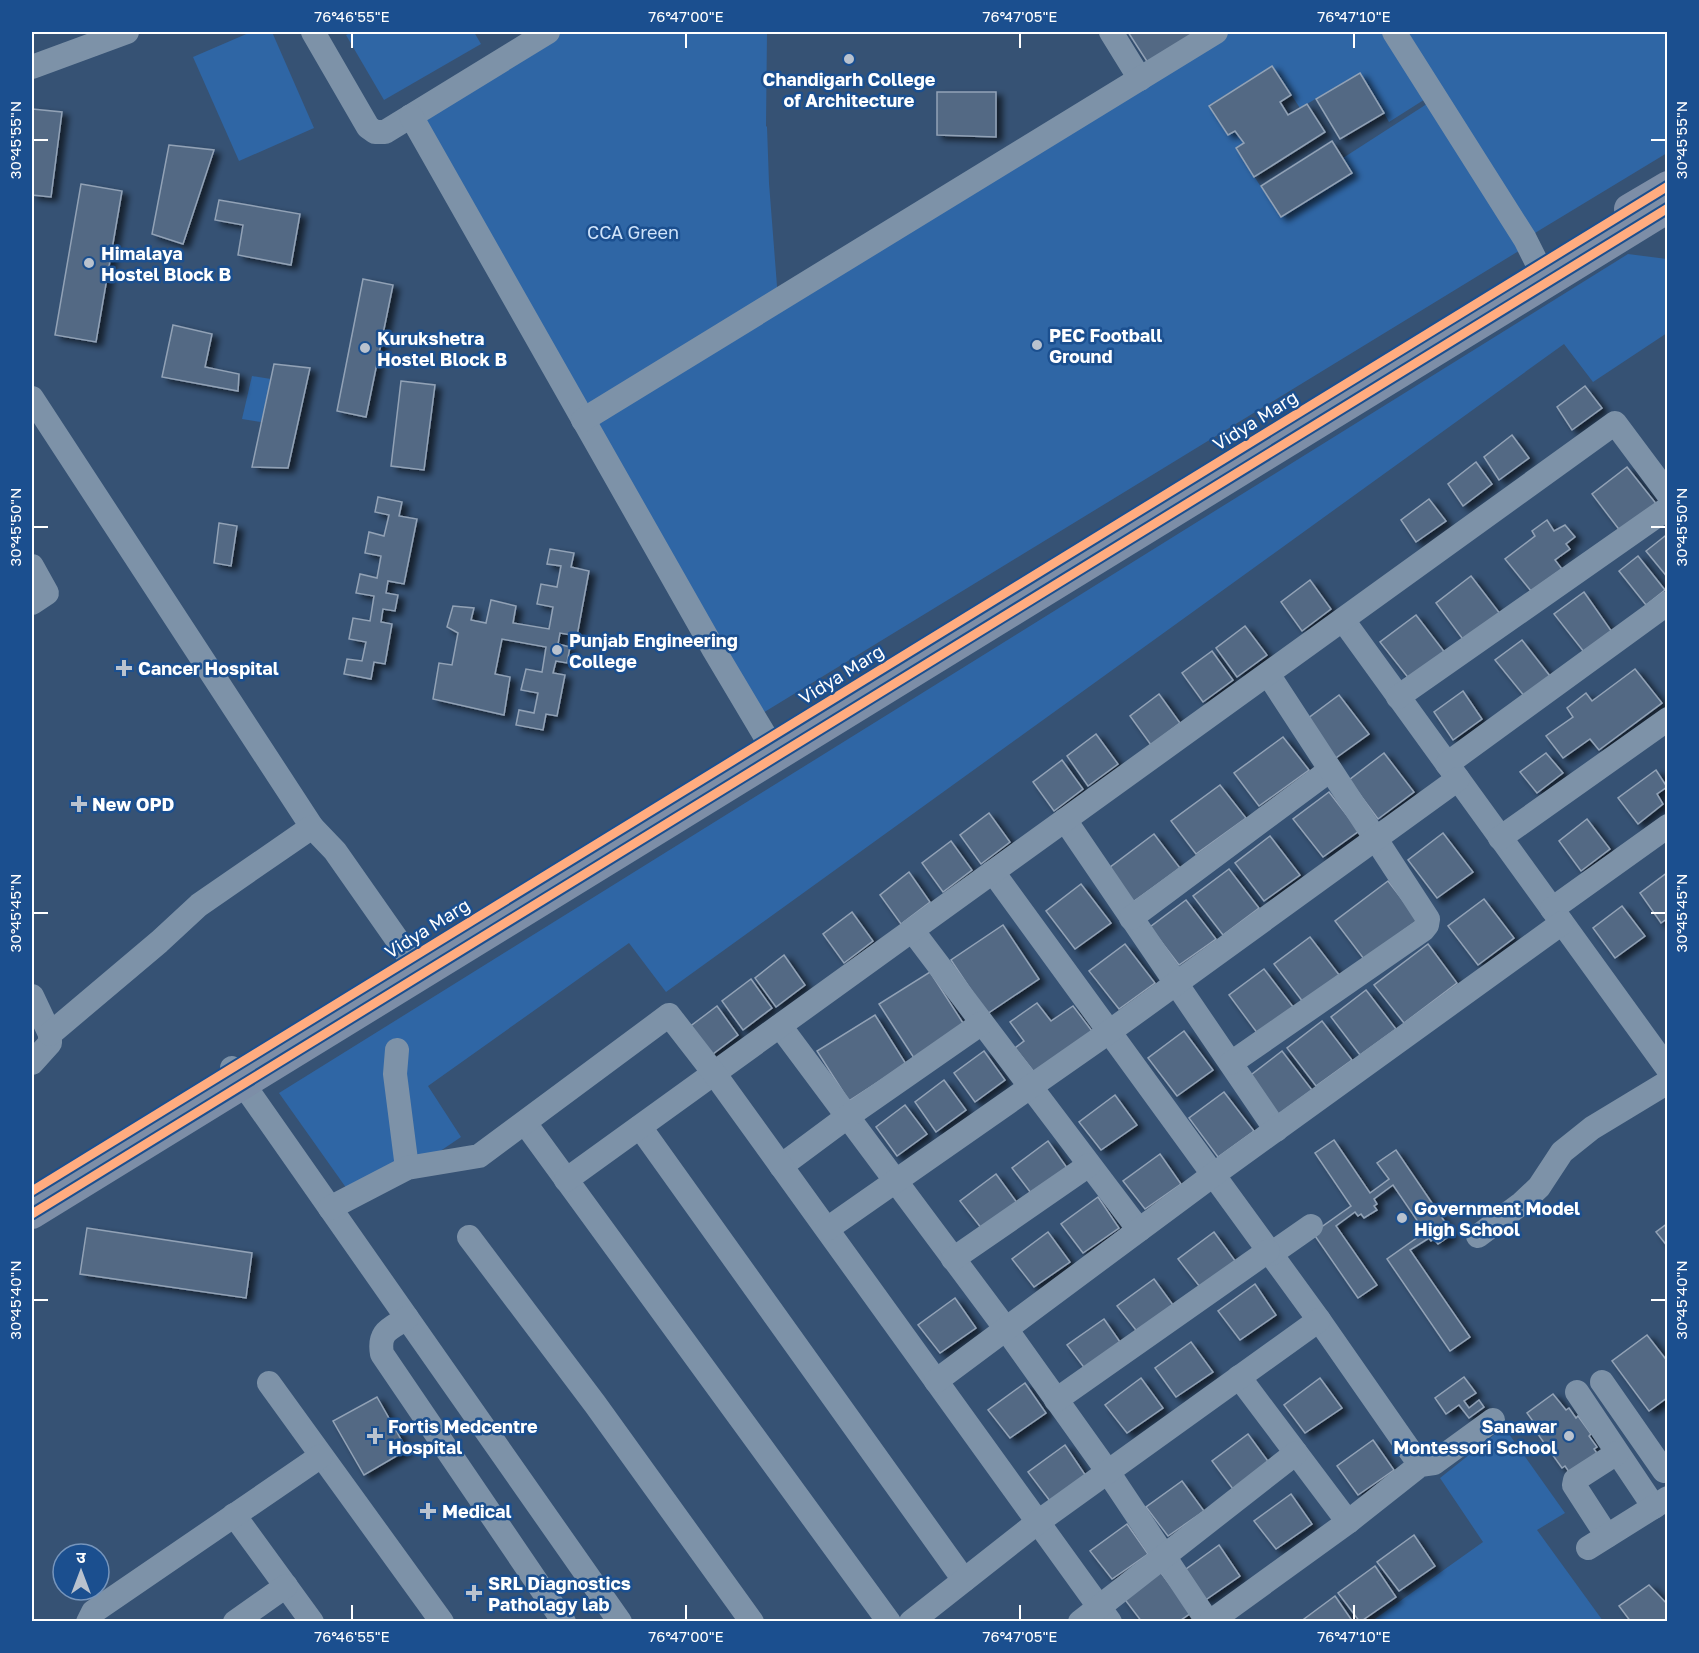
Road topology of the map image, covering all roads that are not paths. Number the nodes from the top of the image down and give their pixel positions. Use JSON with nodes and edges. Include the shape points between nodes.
{"nodes":[{"id":1,"x":127,"y":32,"type":"edge"},
{"id":2,"x":313,"y":32,"type":"edge"},
{"id":3,"x":548,"y":32,"type":"edge"},
{"id":4,"x":1111,"y":32,"type":"edge"},
{"id":5,"x":1216,"y":32,"type":"edge"},
{"id":6,"x":1396,"y":32,"type":"edge"},
{"id":7,"x":32,"y":67,"type":"edge"},
{"id":8,"x":1140,"y":79,"type":"junction"},
{"id":9,"x":411,"y":117,"type":"junction"},
{"id":10,"x":1665,"y":199,"type":"edge"},
{"id":11,"x":1542,"y":274,"type":"junction"},
{"id":12,"x":32,"y":398,"type":"edge"},
{"id":13,"x":583,"y":420,"type":"junction"},
{"id":14,"x":1668,"y":494,"type":"edge"},
{"id":15,"x":1668,"y":508,"type":"edge"},
{"id":16,"x":32,"y":566,"type":"edge"},
{"id":17,"x":32,"y":603,"type":"edge"},
{"id":18,"x":1668,"y":603,"type":"edge"},
{"id":19,"x":1343,"y":620,"type":"junction"},
{"id":20,"x":1268,"y":674,"type":"junction"},
{"id":21,"x":1398,"y":697,"type":"junction"},
{"id":22,"x":1668,"y":719,"type":"edge"},
{"id":23,"x":766,"y":739,"type":"junction"},
{"id":24,"x":1330,"y":770,"type":"junction"},
{"id":25,"x":1452,"y":772,"type":"junction"},
{"id":26,"x":1065,"y":820,"type":"junction"},
{"id":27,"x":1668,"y":826,"type":"edge"},
{"id":28,"x":312,"y":827,"type":"junction"},
{"id":29,"x":1500,"y":838,"type":"junction"},
{"id":30,"x":1375,"y":839,"type":"junction"},
{"id":31,"x":993,"y":872,"type":"junction"},
{"id":32,"x":1557,"y":916,"type":"junction"},
{"id":33,"x":1131,"y":918,"type":"junction"},
{"id":34,"x":912,"y":930,"type":"junction"},
{"id":35,"x":410,"y":958,"type":"junction"},
{"id":36,"x":1175,"y":984,"type":"junction"},
{"id":37,"x":32,"y":996,"type":"edge"},
{"id":38,"x":982,"y":1023,"type":"junction"},
{"id":39,"x":780,"y":1026,"type":"junction"},
{"id":40,"x":1109,"y":1032,"type":"junction"},
{"id":41,"x":44,"y":1039,"type":"edge"},
{"id":42,"x":397,"y":1050,"type":"dead end"},
{"id":43,"x":32,"y":1063,"type":"edge"},
{"id":44,"x":1231,"y":1063,"type":"junction"},
{"id":45,"x":1668,"y":1069,"type":"edge"},
{"id":46,"x":714,"y":1073,"type":"junction"},
{"id":47,"x":238,"y":1076,"type":"junction"},
{"id":48,"x":1668,"y":1082,"type":"edge"},
{"id":49,"x":1030,"y":1087,"type":"junction"},
{"id":50,"x":847,"y":1116,"type":"junction"},
{"id":51,"x":525,"y":1123,"type":"junction"},
{"id":52,"x":640,"y":1127,"type":"junction"},
{"id":53,"x":1276,"y":1130,"type":"junction"},
{"id":54,"x":782,"y":1166,"type":"junction"},
{"id":55,"x":1089,"y":1166,"type":"junction"},
{"id":56,"x":407,"y":1168,"type":"junction"},
{"id":57,"x":1214,"y":1175,"type":"junction"},
{"id":58,"x":566,"y":1180,"type":"junction"},
{"id":59,"x":895,"y":1182,"type":"junction"},
{"id":60,"x":32,"y":1191,"type":"edge"},
{"id":61,"x":330,"y":1208,"type":"junction"},
{"id":62,"x":32,"y":1215,"type":"edge"},
{"id":63,"x":1311,"y":1226,"type":"dead end"},
{"id":64,"x":827,"y":1230,"type":"junction"},
{"id":65,"x":1139,"y":1230,"type":"junction"},
{"id":66,"x":1478,"y":1236,"type":"dead end"},
{"id":67,"x":469,"y":1237,"type":"dead end"},
{"id":68,"x":1270,"y":1252,"type":"junction"},
{"id":69,"x":953,"y":1259,"type":"junction"},
{"id":70,"x":407,"y":1318,"type":"junction"},
{"id":71,"x":1319,"y":1320,"type":"junction"},
{"id":72,"x":1006,"y":1329,"type":"junction"},
{"id":73,"x":1239,"y":1377,"type":"junction"},
{"id":74,"x":936,"y":1381,"type":"junction"},
{"id":75,"x":1602,"y":1382,"type":"dead end"},
{"id":76,"x":269,"y":1383,"type":"dead end"},
{"id":77,"x":1577,"y":1392,"type":"dead end"},
{"id":78,"x":1056,"y":1400,"type":"junction"},
{"id":79,"x":1493,"y":1420,"type":"dead end"},
{"id":80,"x":1296,"y":1453,"type":"junction"},
{"id":81,"x":1617,"y":1453,"type":"junction"},
{"id":82,"x":321,"y":1456,"type":"junction"},
{"id":83,"x":1420,"y":1465,"type":"junction"},
{"id":84,"x":1108,"y":1472,"type":"junction"},
{"id":85,"x":1662,"y":1472,"type":"edge"},
{"id":86,"x":1661,"y":1503,"type":"edge"},
{"id":87,"x":234,"y":1515,"type":"junction"},
{"id":88,"x":1038,"y":1522,"type":"junction"},
{"id":89,"x":1348,"y":1522,"type":"junction"},
{"id":90,"x":1164,"y":1557,"type":"junction"},
{"id":91,"x":964,"y":1580,"type":"junction"},
{"id":92,"x":286,"y":1586,"type":"junction"},
{"id":93,"x":1105,"y":1614,"type":"edge"},
{"id":94,"x":88,"y":1622,"type":"edge"},
{"id":95,"x":235,"y":1622,"type":"edge"},
{"id":96,"x":312,"y":1622,"type":"edge"},
{"id":97,"x":442,"y":1622,"type":"edge"},
{"id":98,"x":564,"y":1622,"type":"edge"},
{"id":99,"x":620,"y":1622,"type":"edge"},
{"id":100,"x":752,"y":1622,"type":"edge"},
{"id":101,"x":889,"y":1622,"type":"edge"},
{"id":102,"x":911,"y":1622,"type":"edge"},
{"id":103,"x":1080,"y":1622,"type":"edge"},
{"id":104,"x":1209,"y":1622,"type":"edge"}],
"edges":[{"from":1,"to":7,"type":"street"},
{"from":2,"to":9,"type":"street","via":[[368,127],[386,132]]},
{"from":3,"to":9,"type":"street"},
{"from":4,"to":8,"type":"street"},
{"from":5,"to":8,"type":"street"},
{"from":6,"to":11,"type":"street","via":[[1525,239]]},
{"from":8,"to":13,"type":"street"},
{"from":9,"to":13,"type":"street"},
{"from":10,"to":11,"type":"main road","name":"Vidya Marg"},
{"from":11,"to":23,"type":"main road","name":"Vidya Marg"},
{"from":11,"to":47,"type":"main road","name":"Vidya Marg"},
{"from":12,"to":28,"type":"street"},
{"from":13,"to":23,"type":"street"},
{"from":14,"to":19,"type":"street","via":[[1614,423]]},
{"from":15,"to":21,"type":"street"},
{"from":16,"to":17,"type":"street","via":[[47,593]]},
{"from":18,"to":25,"type":"street"},
{"from":19,"to":20,"type":"street"},
{"from":19,"to":21,"type":"street"},
{"from":20,"to":24,"type":"street"},
{"from":20,"to":26,"type":"street"},
{"from":21,"to":25,"type":"street"},
{"from":22,"to":29,"type":"street"},
{"from":23,"to":35,"type":"main road","name":"Vidya Marg"},
{"from":24,"to":30,"type":"street"},
{"from":24,"to":33,"type":"street"},
{"from":25,"to":29,"type":"street"},
{"from":25,"to":30,"type":"street"},
{"from":26,"to":31,"type":"street"},
{"from":26,"to":33,"type":"street"},
{"from":27,"to":32,"type":"street"},
{"from":28,"to":35,"type":"street","via":[[335,851]]},
{"from":28,"to":41,"type":"street","via":[[199,905]]},
{"from":29,"to":32,"type":"street"},
{"from":30,"to":36,"type":"street"},
{"from":30,"to":44,"type":"street","via":[[1428,919],[1424,930]]},
{"from":31,"to":34,"type":"street"},
{"from":31,"to":40,"type":"street"},
{"from":32,"to":45,"type":"street"},
{"from":32,"to":53,"type":"street"},
{"from":33,"to":36,"type":"street"},
{"from":34,"to":38,"type":"street"},
{"from":34,"to":39,"type":"street"},
{"from":35,"to":47,"type":"main road","name":"Vidya Marg"},
{"from":36,"to":40,"type":"street"},
{"from":36,"to":44,"type":"street"},
{"from":37,"to":41,"type":"street"},
{"from":38,"to":49,"type":"street"},
{"from":38,"to":50,"type":"street"},
{"from":39,"to":46,"type":"street"},
{"from":39,"to":50,"type":"street"},
{"from":40,"to":49,"type":"street"},
{"from":40,"to":57,"type":"street"},
{"from":41,"to":43,"type":"street"},
{"from":42,"to":56,"type":"street","via":[[394,1074]]},
{"from":44,"to":53,"type":"street"},
{"from":46,"to":51,"type":"street","via":[[669,1015]]},
{"from":46,"to":52,"type":"street"},
{"from":46,"to":54,"type":"street"},
{"from":47,"to":60,"type":"main road","name":"Vidya Marg"},
{"from":47,"to":61,"type":"street"},
{"from":47,"to":62,"type":"main road","name":"Vidya Marg"},
{"from":48,"to":66,"type":"street","via":[[1619,1110],[1562,1152],[1539,1187]]},
{"from":49,"to":55,"type":"street"},
{"from":49,"to":59,"type":"street"},
{"from":50,"to":54,"type":"street"},
{"from":50,"to":59,"type":"street"},
{"from":51,"to":56,"type":"street","via":[[479,1156]]},
{"from":51,"to":58,"type":"street"},
{"from":52,"to":58,"type":"street"},
{"from":52,"to":91,"type":"street"},
{"from":53,"to":57,"type":"street"},
{"from":54,"to":64,"type":"street"},
{"from":55,"to":65,"type":"street"},
{"from":55,"to":69,"type":"street"},
{"from":56,"to":61,"type":"street"},
{"from":57,"to":65,"type":"street"},
{"from":57,"to":68,"type":"street"},
{"from":58,"to":101,"type":"street"},
{"from":59,"to":64,"type":"street"},
{"from":59,"to":69,"type":"street"},
{"from":61,"to":70,"type":"street"},
{"from":63,"to":68,"type":"street"},
{"from":64,"to":74,"type":"street"},
{"from":65,"to":72,"type":"street"},
{"from":67,"to":100,"type":"street"},
{"from":68,"to":71,"type":"street"},
{"from":68,"to":78,"type":"street"},
{"from":69,"to":72,"type":"street"},
{"from":70,"to":98,"type":"street","via":[[385,1332],[380,1341],[382,1354]]},
{"from":70,"to":99,"type":"street"},
{"from":71,"to":73,"type":"street"},
{"from":71,"to":83,"type":"street"},
{"from":72,"to":74,"type":"street"},
{"from":72,"to":78,"type":"street"},
{"from":73,"to":80,"type":"street"},
{"from":73,"to":84,"type":"street"},
{"from":74,"to":88,"type":"street"},
{"from":75,"to":85,"type":"street"},
{"from":76,"to":82,"type":"street"},
{"from":77,"to":81,"type":"street"},
{"from":78,"to":84,"type":"street"},
{"from":79,"to":83,"type":"street","via":[[1434,1463]]},
{"from":80,"to":89,"type":"street"},
{"from":80,"to":90,"type":"street"},
{"from":81,"to":86,"type":"street"},
{"from":81,"to":86,"type":"street","via":[[1575,1480],[1597,1542]]},
{"from":82,"to":87,"type":"street"},
{"from":82,"to":97,"type":"street"},
{"from":83,"to":89,"type":"street"},
{"from":84,"to":88,"type":"street"},
{"from":84,"to":90,"type":"street"},
{"from":87,"to":92,"type":"street"},
{"from":87,"to":94,"type":"street","via":[[93,1612]]},
{"from":88,"to":91,"type":"street"},
{"from":88,"to":93,"type":"street"},
{"from":89,"to":104,"type":"street"},
{"from":90,"to":93,"type":"street"},
{"from":90,"to":104,"type":"street"},
{"from":91,"to":102,"type":"street"},
{"from":92,"to":95,"type":"street"},
{"from":92,"to":96,"type":"street"},
{"from":93,"to":103,"type":"street"}]}
